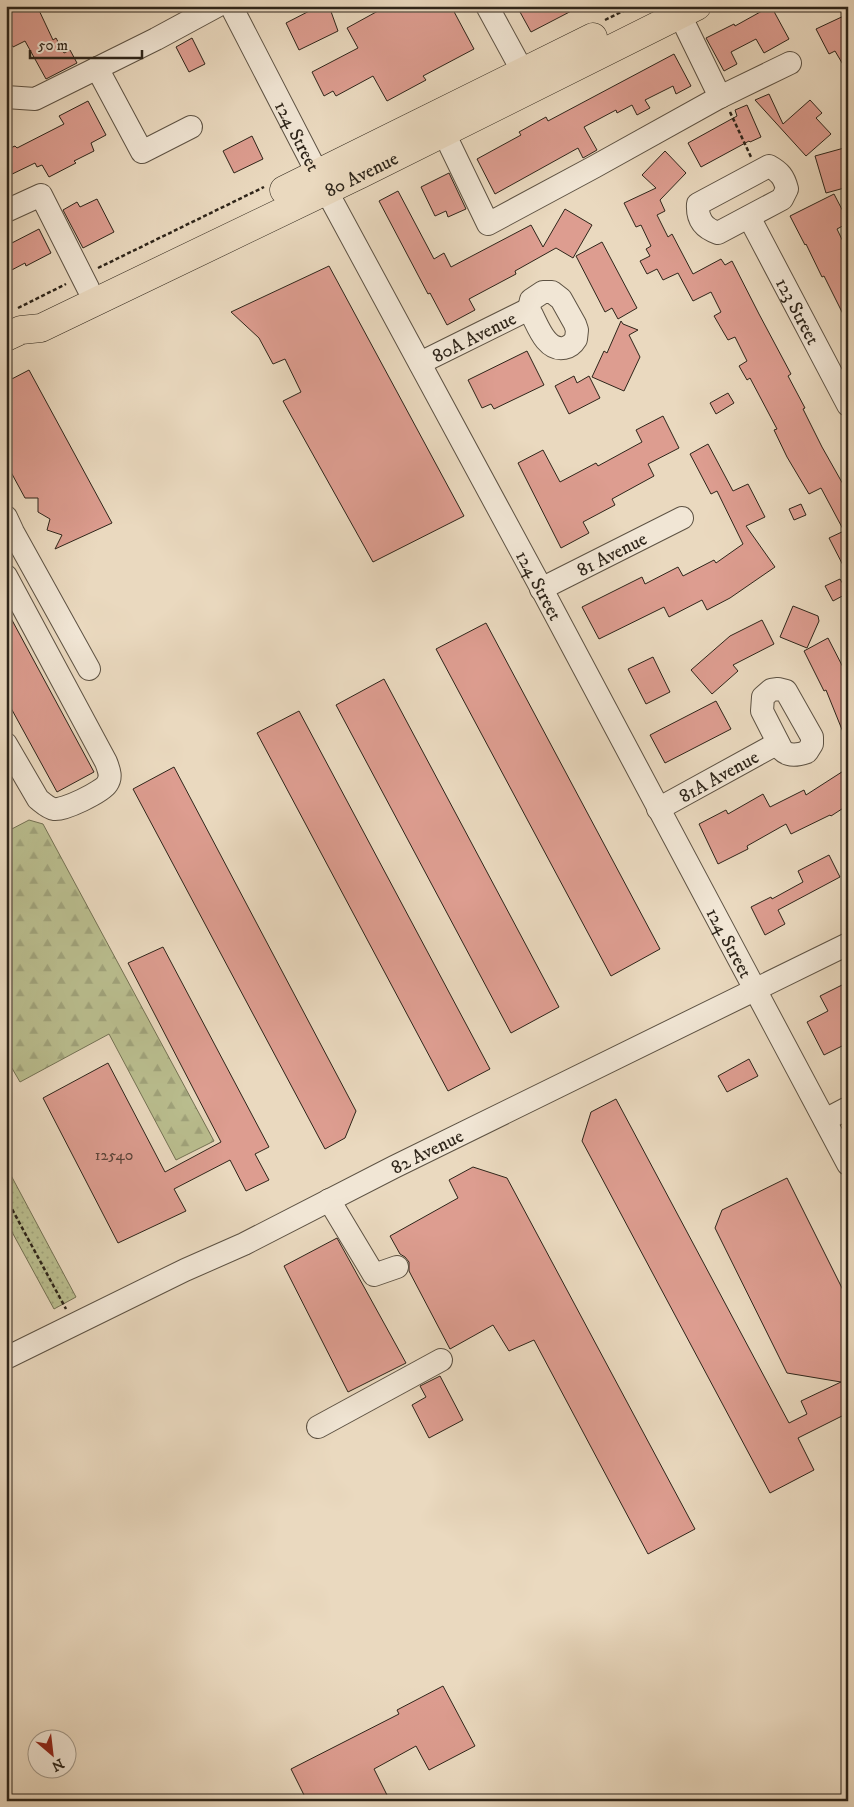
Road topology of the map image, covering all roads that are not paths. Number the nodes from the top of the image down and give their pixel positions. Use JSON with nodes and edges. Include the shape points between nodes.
{"nodes":[{"id":1,"x":217,"y":6,"type":"edge"},
{"id":2,"x":231,"y":6,"type":"edge"},
{"id":3,"x":487,"y":6,"type":"edge"},
{"id":4,"x":680,"y":8,"type":"edge"},
{"id":5,"x":790,"y":63,"type":"dead end"},
{"id":6,"x":97,"y":68,"type":"junction"},
{"id":7,"x":523,"y":72,"type":"junction"},
{"id":8,"x":6,"y":97,"type":"edge"},
{"id":9,"x":725,"y":103,"type":"junction"},
{"id":10,"x":475,"y":117,"type":"junction"},
{"id":11,"x":191,"y":127,"type":"dead end"},
{"id":12,"x":444,"y":133,"type":"junction"},
{"id":13,"x":321,"y":181,"type":"junction"},
{"id":14,"x":6,"y":211,"type":"edge"},
{"id":15,"x":749,"y":217,"type":"dead end"},
{"id":16,"x":85,"y":282,"type":"junction"},
{"id":17,"x":529,"y":309,"type":"dead end"},
{"id":18,"x":14,"y":325,"type":"edge"},
{"id":19,"x":420,"y":363,"type":"junction"},
{"id":20,"x":848,"y":405,"type":"edge"},
{"id":21,"x":6,"y":517,"type":"edge"},
{"id":22,"x":682,"y":518,"type":"dead end"},
{"id":23,"x":6,"y":576,"type":"edge"},
{"id":24,"x":541,"y":589,"type":"junction"},
{"id":25,"x":89,"y":669,"type":"dead end"},
{"id":26,"x":778,"y":743,"type":"dead end"},
{"id":27,"x":6,"y":744,"type":"edge"},
{"id":28,"x":658,"y":810,"type":"junction"},
{"id":29,"x":848,"y":944,"type":"edge"},
{"id":30,"x":755,"y":989,"type":"junction"},
{"id":31,"x":848,"y":1112,"type":"edge"},
{"id":32,"x":825,"y":1120,"type":"junction"},
{"id":33,"x":848,"y":1164,"type":"edge"},
{"id":34,"x":329,"y":1200,"type":"junction"},
{"id":35,"x":397,"y":1267,"type":"dead end"},
{"id":36,"x":6,"y":1358,"type":"edge"},
{"id":37,"x":441,"y":1360,"type":"dead end"},
{"id":38,"x":318,"y":1427,"type":"dead end"}],
"edges":[{"from":1,"to":6,"type":"street"},
{"from":2,"to":13,"type":"street","name":"124 Street"},
{"from":3,"to":7,"type":"street"},
{"from":4,"to":7,"type":"main road","name":"80 Avenue"},
{"from":4,"to":9,"type":"street"},
{"from":4,"to":10,"type":"main road","name":"80 Avenue"},
{"from":5,"to":9,"type":"street"},
{"from":6,"to":8,"type":"street","via":[[35,99]]},
{"from":6,"to":11,"type":"street","via":[[142,152]]},
{"from":7,"to":10,"type":"main road","via":[[512,89],[485,104]]},
{"from":7,"to":13,"type":"main road","name":"80 Avenue"},
{"from":9,"to":12,"type":"street","via":[[488,224]]},
{"from":10,"to":12,"type":"main road","name":"80 Avenue"},
{"from":12,"to":13,"type":"main road","name":"80 Avenue"},
{"from":13,"to":16,"type":"main road","name":"80 Avenue"},
{"from":13,"to":18,"type":"main road","name":"80 Avenue","via":[[41,328]]},
{"from":13,"to":19,"type":"street","name":"124 Street"},
{"from":14,"to":16,"type":"street","via":[[40,195]]},
{"from":15,"to":20,"type":"street","name":"123 Street"},
{"from":16,"to":18,"type":"main road","name":"80 Avenue"},
{"from":17,"to":19,"type":"street","name":"80A Avenue"},
{"from":19,"to":24,"type":"street","name":"124 Street"},
{"from":21,"to":25,"type":"street"},
{"from":22,"to":24,"type":"street","name":"81 Avenue"},
{"from":23,"to":27,"type":"street","via":[[106,762],[110,779],[98,791],[65,808],[55,809],[38,799]]},
{"from":24,"to":28,"type":"street","name":"124 Street"},
{"from":26,"to":28,"type":"street","name":"81A Avenue"},
{"from":28,"to":30,"type":"street","name":"124 Street"},
{"from":29,"to":30,"type":"street","name":"82 Avenue"},
{"from":30,"to":32,"type":"street","name":"124 Street"},
{"from":30,"to":34,"type":"street","name":"82 Avenue"},
{"from":31,"to":32,"type":"street","via":[[846,1109]]},
{"from":32,"to":33,"type":"street","name":"124 Street"},
{"from":34,"to":35,"type":"street","via":[[374,1275]]},
{"from":34,"to":36,"type":"street","name":"82 Avenue"},
{"from":37,"to":38,"type":"street"}]}
